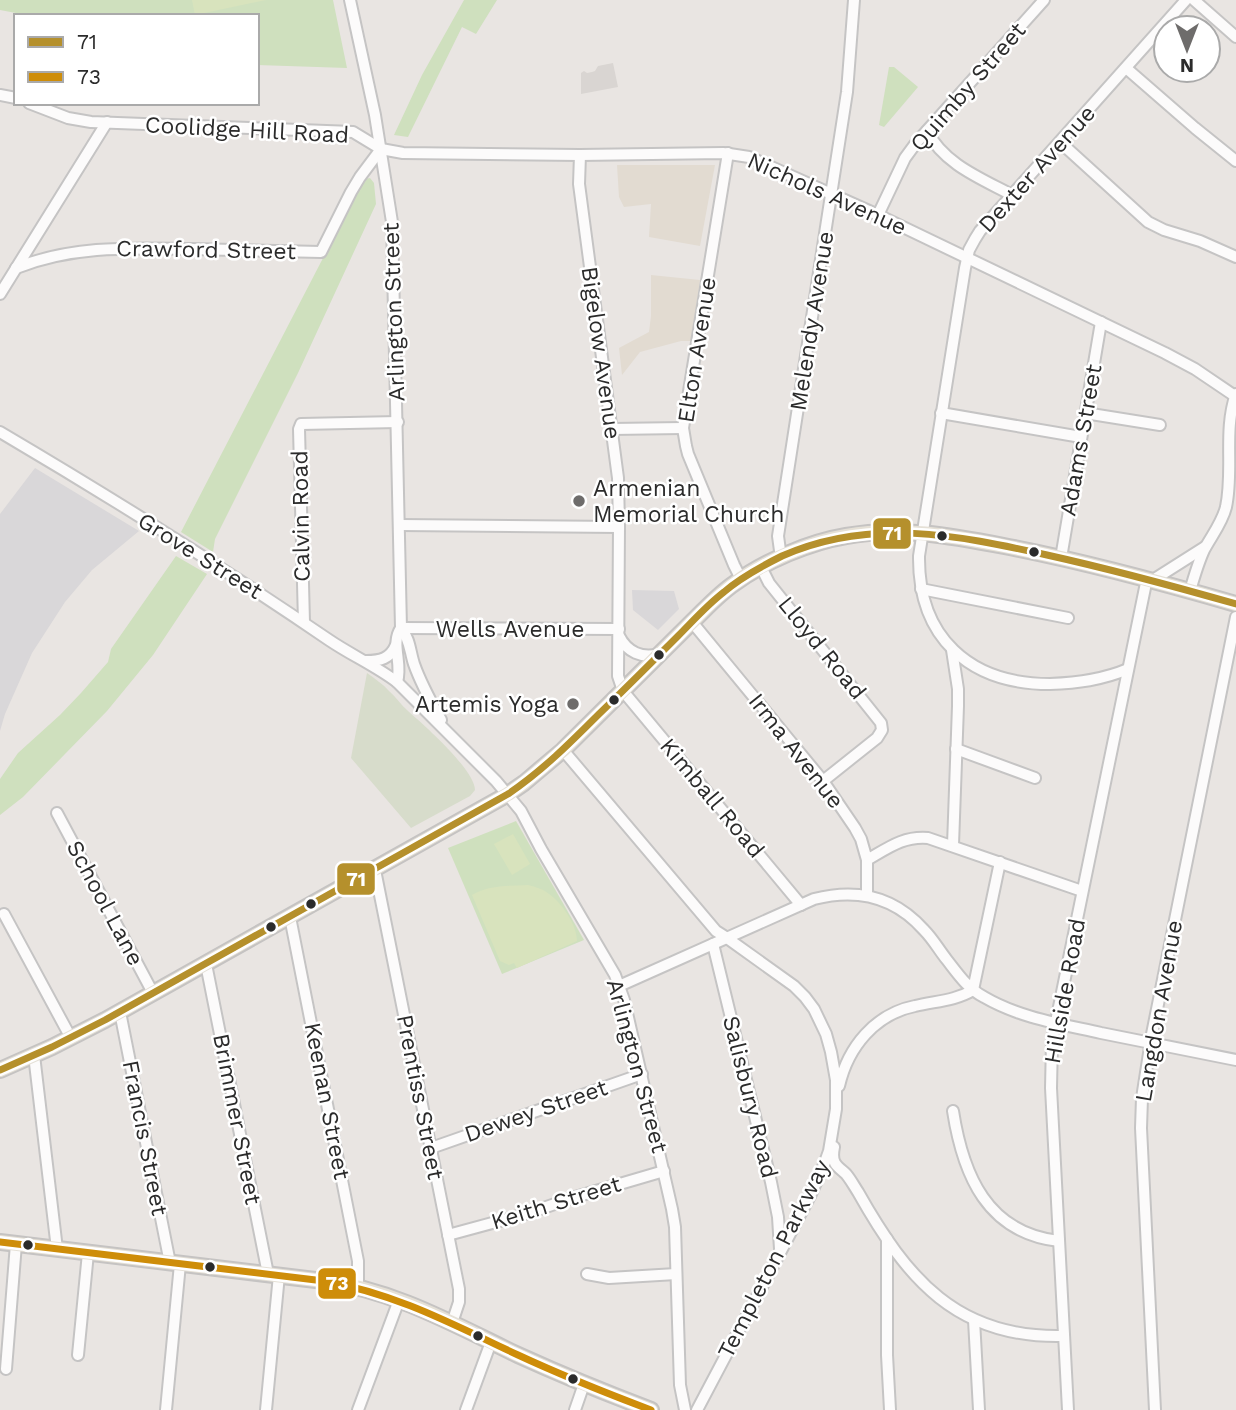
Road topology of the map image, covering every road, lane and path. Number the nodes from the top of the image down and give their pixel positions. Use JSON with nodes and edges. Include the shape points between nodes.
{"nodes":[{"id":1,"x":350,"y":0,"type":"edge"},
{"id":2,"x":854,"y":0,"type":"edge"},
{"id":3,"x":1044,"y":0,"type":"edge"},
{"id":4,"x":1186,"y":0,"type":"edge"},
{"id":5,"x":1194,"y":0,"type":"edge"},
{"id":6,"x":1236,"y":37,"type":"edge"},
{"id":7,"x":1126,"y":68,"type":"junction"},
{"id":8,"x":34,"y":105,"type":"edge"},
{"id":9,"x":107,"y":122,"type":"junction"},
{"id":10,"x":927,"y":131,"type":"junction"},
{"id":11,"x":1060,"y":142,"type":"junction"},
{"id":12,"x":381,"y":149,"type":"junction"},
{"id":13,"x":728,"y":153,"type":"junction"},
{"id":14,"x":580,"y":155,"type":"junction"},
{"id":15,"x":1236,"y":160,"type":"edge"},
{"id":16,"x":831,"y":194,"type":"junction"},
{"id":17,"x":1012,"y":195,"type":"junction"},
{"id":18,"x":878,"y":215,"type":"junction"},
{"id":19,"x":1236,"y":257,"type":"edge"},
{"id":20,"x":966,"y":258,"type":"junction"},
{"id":21,"x":16,"y":268,"type":"junction"},
{"id":22,"x":0,"y":294,"type":"edge"},
{"id":23,"x":1101,"y":322,"type":"junction"},
{"id":24,"x":1236,"y":395,"type":"edge"},
{"id":25,"x":942,"y":413,"type":"junction"},
{"id":26,"x":1085,"y":413,"type":"junction"},
{"id":27,"x":398,"y":422,"type":"junction"},
{"id":28,"x":1160,"y":425,"type":"dead end"},
{"id":29,"x":683,"y":428,"type":"junction"},
{"id":30,"x":612,"y":429,"type":"junction"},
{"id":31,"x":0,"y":432,"type":"edge"},
{"id":32,"x":1081,"y":437,"type":"junction"},
{"id":33,"x":1231,"y":502,"type":"edge"},
{"id":34,"x":400,"y":525,"type":"junction"},
{"id":35,"x":619,"y":527,"type":"junction"},
{"id":36,"x":921,"y":533,"type":"junction"},
{"id":37,"x":1205,"y":547,"type":"junction"},
{"id":38,"x":781,"y":558,"type":"junction"},
{"id":39,"x":1061,"y":558,"type":"junction"},
{"id":40,"x":761,"y":567,"type":"junction"},
{"id":41,"x":741,"y":579,"type":"junction"},
{"id":42,"x":1150,"y":579,"type":"junction"},
{"id":43,"x":921,"y":589,"type":"junction"},
{"id":44,"x":1190,"y":591,"type":"junction"},
{"id":45,"x":1236,"y":604,"type":"edge"},
{"id":46,"x":1236,"y":617,"type":"edge"},
{"id":47,"x":1068,"y":618,"type":"dead end"},
{"id":48,"x":304,"y":622,"type":"junction"},
{"id":49,"x":692,"y":622,"type":"junction"},
{"id":50,"x":401,"y":628,"type":"junction"},
{"id":51,"x":619,"y":633,"type":"junction"},
{"id":52,"x":396,"y":645,"type":"junction"},
{"id":53,"x":952,"y":650,"type":"junction"},
{"id":54,"x":659,"y":654,"type":"junction"},
{"id":55,"x":366,"y":661,"type":"junction"},
{"id":56,"x":413,"y":661,"type":"junction"},
{"id":57,"x":1128,"y":669,"type":"junction"},
{"id":58,"x":397,"y":682,"type":"junction"},
{"id":59,"x":623,"y":691,"type":"junction"},
{"id":60,"x":447,"y":731,"type":"junction"},
{"id":61,"x":957,"y":749,"type":"junction"},
{"id":62,"x":563,"y":750,"type":"junction"},
{"id":63,"x":1035,"y":778,"type":"dead end"},
{"id":64,"x":823,"y":781,"type":"junction"},
{"id":65,"x":508,"y":794,"type":"junction"},
{"id":66,"x":57,"y":813,"type":"dead end"},
{"id":67,"x":953,"y":845,"type":"junction"},
{"id":68,"x":867,"y":860,"type":"junction"},
{"id":69,"x":1000,"y":862,"type":"junction"},
{"id":70,"x":375,"y":870,"type":"junction"},
{"id":71,"x":1082,"y":891,"type":"junction"},
{"id":72,"x":866,"y":895,"type":"junction"},
{"id":73,"x":801,"y":905,"type":"junction"},
{"id":74,"x":4,"y":914,"type":"dead end"},
{"id":75,"x":290,"y":916,"type":"junction"},
{"id":76,"x":727,"y":938,"type":"junction"},
{"id":77,"x":713,"y":944,"type":"junction"},
{"id":78,"x":206,"y":964,"type":"junction"},
{"id":79,"x":620,"y":986,"type":"junction"},
{"id":80,"x":973,"y":990,"type":"junction"},
{"id":81,"x":153,"y":993,"type":"junction"},
{"id":82,"x":120,"y":1012,"type":"junction"},
{"id":83,"x":1055,"y":1023,"type":"junction"},
{"id":84,"x":71,"y":1038,"type":"junction"},
{"id":85,"x":1150,"y":1043,"type":"junction"},
{"id":86,"x":34,"y":1055,"type":"junction"},
{"id":87,"x":1236,"y":1060,"type":"edge"},
{"id":88,"x":0,"y":1070,"type":"edge"},
{"id":89,"x":642,"y":1074,"type":"junction"},
{"id":90,"x":836,"y":1109,"type":"junction"},
{"id":91,"x":953,"y":1111,"type":"dead end"},
{"id":92,"x":431,"y":1148,"type":"junction"},
{"id":93,"x":664,"y":1171,"type":"junction"},
{"id":94,"x":448,"y":1235,"type":"junction"},
{"id":95,"x":887,"y":1239,"type":"junction"},
{"id":96,"x":1059,"y":1241,"type":"junction"},
{"id":97,"x":0,"y":1242,"type":"edge"},
{"id":98,"x":16,"y":1244,"type":"junction"},
{"id":99,"x":57,"y":1249,"type":"junction"},
{"id":100,"x":780,"y":1251,"type":"junction"},
{"id":101,"x":88,"y":1253,"type":"junction"},
{"id":102,"x":175,"y":1264,"type":"junction"},
{"id":103,"x":587,"y":1274,"type":"dead end"},
{"id":104,"x":676,"y":1274,"type":"junction"},
{"id":105,"x":273,"y":1275,"type":"junction"},
{"id":106,"x":358,"y":1286,"type":"junction"},
{"id":107,"x":399,"y":1300,"type":"junction"},
{"id":108,"x":974,"y":1320,"type":"junction"},
{"id":109,"x":452,"y":1323,"type":"junction"},
{"id":110,"x":1064,"y":1336,"type":"junction"},
{"id":111,"x":491,"y":1342,"type":"junction"},
{"id":112,"x":78,"y":1355,"type":"dead end"},
{"id":113,"x":6,"y":1369,"type":"dead end"},
{"id":114,"x":584,"y":1384,"type":"junction"},
{"id":115,"x":166,"y":1410,"type":"edge"},
{"id":116,"x":267,"y":1410,"type":"edge"},
{"id":117,"x":358,"y":1410,"type":"edge"},
{"id":118,"x":466,"y":1410,"type":"edge"},
{"id":119,"x":575,"y":1410,"type":"edge"},
{"id":120,"x":651,"y":1410,"type":"edge"},
{"id":121,"x":685,"y":1410,"type":"edge"},
{"id":122,"x":697,"y":1410,"type":"edge"},
{"id":123,"x":890,"y":1410,"type":"edge"},
{"id":124,"x":979,"y":1410,"type":"edge"},
{"id":125,"x":1068,"y":1410,"type":"edge"},
{"id":126,"x":1155,"y":1410,"type":"edge"}],
"edges":[{"from":1,"to":12,"type":"street","name":"Arlington Street"},
{"from":2,"to":16,"type":"street","name":"Melendy Avenue","via":[[848,85]]},
{"from":3,"to":10,"type":"street","name":"Quimby Street"},
{"from":4,"to":7,"type":"street","name":"Dexter Avenue"},
{"from":5,"to":6,"type":"street"},
{"from":7,"to":11,"type":"street","name":"Dexter Avenue"},
{"from":7,"to":15,"type":"street"},
{"from":8,"to":9,"type":"street","name":"Coolidge Hill Road","via":[[68,118]]},
{"from":9,"to":12,"type":"street","name":"Coolidge Hill Road","via":[[353,132]]},
{"from":9,"to":21,"type":"street"},
{"from":10,"to":17,"type":"street","via":[[950,159]]},
{"from":10,"to":18,"type":"street","name":"Quimby Street","via":[[905,158]]},
{"from":11,"to":17,"type":"street","name":"Dexter Avenue"},
{"from":11,"to":19,"type":"street","via":[[1148,222]]},
{"from":12,"to":14,"type":"street","name":"Nichols Avenue"},
{"from":12,"to":21,"type":"street","name":"Crawford Street","via":[[355,185],[321,252],[91,250]]},
{"from":12,"to":27,"type":"street","name":"Arlington Street","via":[[392,229]]},
{"from":13,"to":14,"type":"street","name":"Nichols Avenue"},
{"from":13,"to":16,"type":"street","name":"Nichols Avenue","via":[[749,157]]},
{"from":13,"to":29,"type":"street","name":"Elton Avenue"},
{"from":14,"to":30,"type":"street","name":"Bigelow Avenue","via":[[580,195]]},
{"from":16,"to":18,"type":"street","name":"Nichols Avenue"},
{"from":16,"to":38,"type":"street","name":"Melendy Avenue","via":[[778,536]]},
{"from":17,"to":20,"type":"street","name":"Dexter Avenue","via":[[975,239]]},
{"from":18,"to":20,"type":"street","name":"Nichols Avenue"},
{"from":20,"to":23,"type":"street","name":"Nichols Avenue"},
{"from":20,"to":25,"type":"street","name":"Dexter Avenue"},
{"from":21,"to":22,"type":"street"},
{"from":23,"to":24,"type":"street","name":"Nichols Avenue"},
{"from":23,"to":26,"type":"street","name":"Adams Street"},
{"from":24,"to":33,"type":"street","via":[[1229,428]]},
{"from":25,"to":32,"type":"street"},
{"from":25,"to":36,"type":"street","name":"Dexter Avenue"},
{"from":26,"to":28,"type":"street"},
{"from":26,"to":32,"type":"street","name":"Adams Street"},
{"from":27,"to":34,"type":"street","name":"Arlington Street"},
{"from":27,"to":48,"type":"street","name":"Calvin Road","via":[[301,424]]},
{"from":29,"to":30,"type":"street"},
{"from":29,"to":41,"type":"street","name":"Elton Avenue","via":[[688,454]]},
{"from":30,"to":35,"type":"street","name":"Bigelow Avenue"},
{"from":31,"to":48,"type":"street","name":"Grove Street"},
{"from":32,"to":39,"type":"street","name":"Adams Street"},
{"from":33,"to":37,"type":"street"},
{"from":34,"to":35,"type":"street"},
{"from":34,"to":50,"type":"street","name":"Arlington Street"},
{"from":35,"to":51,"type":"street","name":"Bigelow Avenue"},
{"from":36,"to":38,"type":"main road","via":[[847,536]]},
{"from":36,"to":39,"type":"main road"},
{"from":36,"to":43,"type":"street","name":"Dexter Avenue"},
{"from":37,"to":42,"type":"street"},
{"from":37,"to":44,"type":"street"},
{"from":38,"to":40,"type":"main road"},
{"from":39,"to":42,"type":"main road"},
{"from":40,"to":41,"type":"main road"},
{"from":40,"to":64,"type":"street","name":"Lloyd Road","via":[[881,723],[877,738]]},
{"from":41,"to":49,"type":"main road"},
{"from":42,"to":44,"type":"main road"},
{"from":42,"to":57,"type":"street","name":"Hillside Road"},
{"from":43,"to":47,"type":"street"},
{"from":43,"to":53,"type":"street","name":"Dexter Avenue","via":[[935,625]]},
{"from":44,"to":45,"type":"main road"},
{"from":46,"to":85,"type":"street","name":"Langdon Avenue"},
{"from":48,"to":55,"type":"street","name":"Grove Street"},
{"from":49,"to":54,"type":"main road"},
{"from":49,"to":64,"type":"street","name":"Irma Avenue"},
{"from":50,"to":51,"type":"street","name":"Wells Avenue"},
{"from":50,"to":52,"type":"street","name":"Arlington Street"},
{"from":50,"to":56,"type":"street","name":"Arlington Street"},
{"from":51,"to":54,"type":"street","via":[[632,652]]},
{"from":51,"to":59,"type":"street","name":"Bigelow Avenue","via":[[618,676]]},
{"from":52,"to":55,"type":"street","via":[[385,659]]},
{"from":52,"to":58,"type":"street","name":"Arlington Street"},
{"from":53,"to":57,"type":"street","via":[[986,673],[1027,683],[1088,681]]},
{"from":53,"to":61,"type":"street","via":[[958,689]]},
{"from":54,"to":59,"type":"main road"},
{"from":55,"to":58,"type":"street","name":"Grove Street"},
{"from":56,"to":58,"type":"street","via":[[408,675]]},
{"from":56,"to":60,"type":"street","name":"Arlington Street"},
{"from":57,"to":71,"type":"street","name":"Hillside Road"},
{"from":58,"to":60,"type":"street","name":"Arlington Street"},
{"from":59,"to":62,"type":"main road"},
{"from":59,"to":73,"type":"street","name":"Kimball Road"},
{"from":60,"to":65,"type":"street","name":"Arlington Street"},
{"from":61,"to":63,"type":"street"},
{"from":61,"to":67,"type":"street"},
{"from":62,"to":65,"type":"main road"},
{"from":62,"to":76,"type":"street","name":"Templeton Parkway","via":[[716,931]]},
{"from":64,"to":68,"type":"street","name":"Irma Avenue","via":[[855,828]]},
{"from":65,"to":70,"type":"main road"},
{"from":65,"to":79,"type":"street","name":"Arlington Street"},
{"from":66,"to":81,"type":"street","name":"School Lane"},
{"from":67,"to":68,"type":"street","via":[[910,838]]},
{"from":67,"to":69,"type":"street"},
{"from":68,"to":72,"type":"street","name":"Irma Avenue"},
{"from":69,"to":71,"type":"street"},
{"from":69,"to":80,"type":"street"},
{"from":70,"to":75,"type":"main road"},
{"from":70,"to":92,"type":"street","name":"Prentiss Street"},
{"from":71,"to":83,"type":"street","name":"Hillside Road"},
{"from":72,"to":73,"type":"street","via":[[827,896]]},
{"from":72,"to":80,"type":"street","via":[[914,919]]},
{"from":73,"to":76,"type":"street"},
{"from":74,"to":84,"type":"street"},
{"from":75,"to":78,"type":"main road"},
{"from":75,"to":106,"type":"street","name":"Keenan Street","via":[[358,1261]]},
{"from":76,"to":77,"type":"street"},
{"from":76,"to":90,"type":"street","name":"Templeton Parkway","via":[[794,986],[814,1009],[831,1052]]},
{"from":77,"to":79,"type":"street"},
{"from":77,"to":100,"type":"street","name":"Salisbury Road","via":[[771,1182]]},
{"from":78,"to":81,"type":"main road"},
{"from":78,"to":105,"type":"street","name":"Brimmer Street"},
{"from":79,"to":89,"type":"street","name":"Arlington Street"},
{"from":80,"to":83,"type":"street","via":[[1009,1009]]},
{"from":80,"to":90,"type":"street","via":[[958,998],[898,1010],[876,1024],[846,1064]]},
{"from":81,"to":82,"type":"main road"},
{"from":82,"to":84,"type":"main road"},
{"from":82,"to":102,"type":"street","name":"Francis Street"},
{"from":83,"to":85,"type":"street"},
{"from":83,"to":96,"type":"street","name":"Hillside Road","via":[[1050,1072]]},
{"from":84,"to":86,"type":"main road"},
{"from":85,"to":87,"type":"street"},
{"from":85,"to":126,"type":"street","name":"Langdon Avenue","via":[[1141,1128]]},
{"from":86,"to":88,"type":"main road"},
{"from":86,"to":99,"type":"street"},
{"from":89,"to":92,"type":"street","name":"Dewey Street"},
{"from":89,"to":93,"type":"street","name":"Arlington Street"},
{"from":90,"to":95,"type":"street","via":[[835,1164],[852,1182]]},
{"from":90,"to":100,"type":"street","name":"Templeton Parkway","via":[[824,1166]]},
{"from":91,"to":96,"type":"street","via":[[966,1166],[991,1208],[1022,1232]]},
{"from":92,"to":94,"type":"street","name":"Prentiss Street"},
{"from":93,"to":94,"type":"street","name":"Keith Street"},
{"from":93,"to":104,"type":"street","name":"Arlington Street","via":[[675,1227]]},
{"from":94,"to":109,"type":"street","name":"Prentiss Street","via":[[460,1296]]},
{"from":95,"to":108,"type":"street","via":[[928,1288]]},
{"from":95,"to":123,"type":"street"},
{"from":96,"to":110,"type":"street","name":"Hillside Road"},
{"from":97,"to":98,"type":"main road"},
{"from":98,"to":99,"type":"main road"},
{"from":98,"to":113,"type":"street"},
{"from":99,"to":101,"type":"main road"},
{"from":100,"to":122,"type":"street","name":"Templeton Parkway"},
{"from":101,"to":102,"type":"main road"},
{"from":101,"to":112,"type":"street"},
{"from":102,"to":105,"type":"main road"},
{"from":102,"to":115,"type":"street","name":"Francis Street"},
{"from":103,"to":104,"type":"street","via":[[609,1278]]},
{"from":104,"to":121,"type":"street","name":"Arlington Street"},
{"from":105,"to":106,"type":"main road"},
{"from":105,"to":116,"type":"street","name":"Brimmer Street"},
{"from":106,"to":107,"type":"main road"},
{"from":107,"to":109,"type":"main road"},
{"from":107,"to":117,"type":"street"},
{"from":108,"to":110,"type":"street","via":[[1020,1334]]},
{"from":108,"to":124,"type":"street"},
{"from":109,"to":111,"type":"main road"},
{"from":110,"to":125,"type":"street","name":"Hillside Road"},
{"from":111,"to":114,"type":"main road"},
{"from":111,"to":118,"type":"street"},
{"from":114,"to":119,"type":"street"},
{"from":114,"to":120,"type":"main road"}]}
